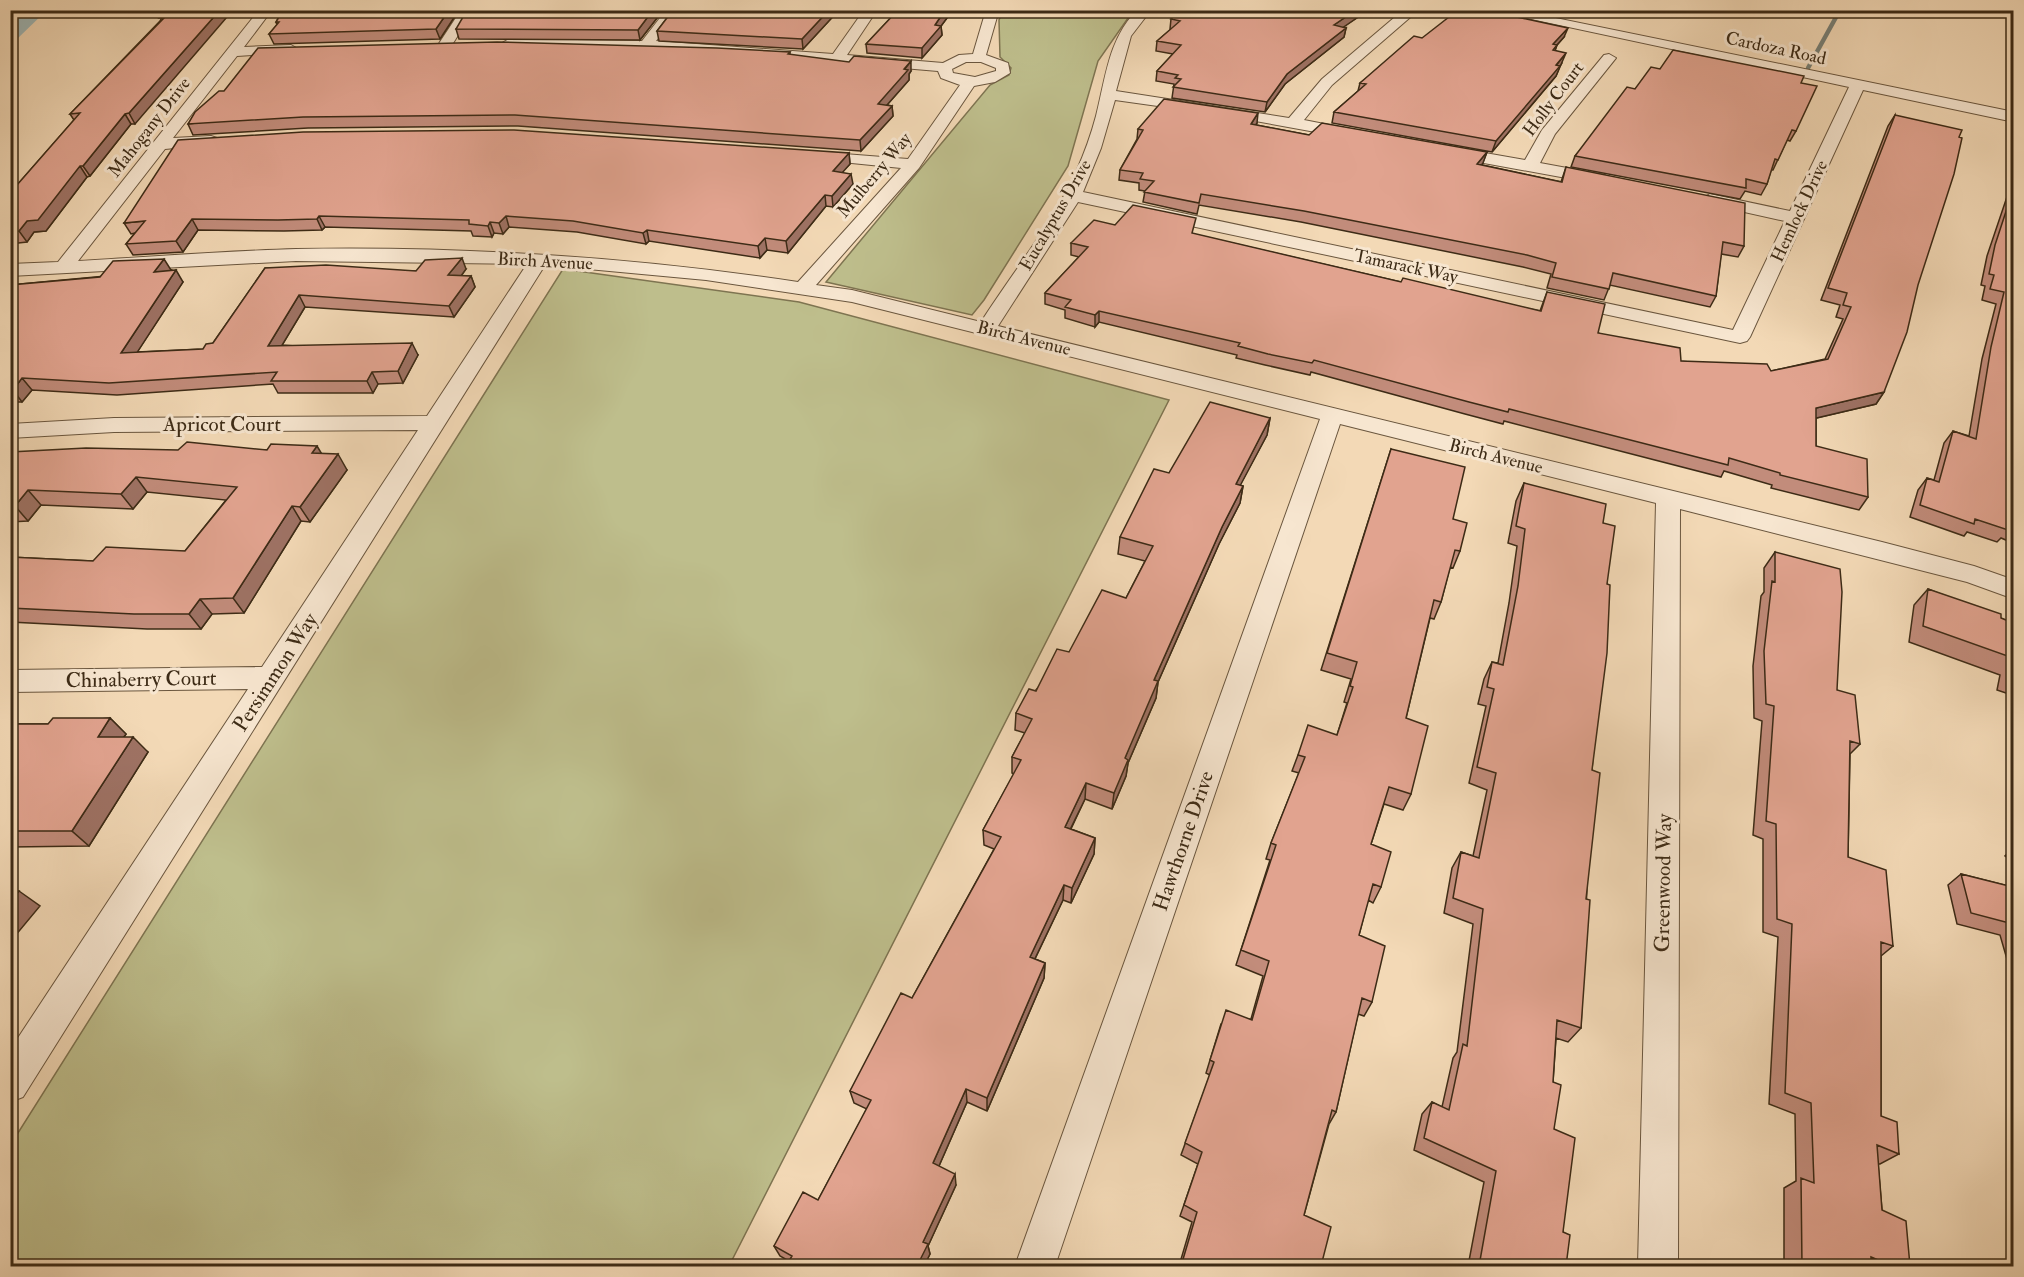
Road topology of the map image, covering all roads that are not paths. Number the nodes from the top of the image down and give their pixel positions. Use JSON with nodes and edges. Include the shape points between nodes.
{"nodes":[{"id":1,"x":266,"y":10,"type":"edge"},
{"id":2,"x":468,"y":10,"type":"edge"},
{"id":3,"x":673,"y":10,"type":"edge"},
{"id":4,"x":871,"y":10,"type":"edge"},
{"id":5,"x":993,"y":10,"type":"edge"},
{"id":6,"x":1145,"y":10,"type":"edge"},
{"id":7,"x":1495,"y":10,"type":"edge"},
{"id":8,"x":1407,"y":14,"type":"dead end"},
{"id":9,"x":467,"y":44,"type":"edge"},
{"id":10,"x":490,"y":44,"type":"edge"},
{"id":11,"x":646,"y":45,"type":"junction"},
{"id":12,"x":304,"y":49,"type":"edge"},
{"id":13,"x":232,"y":52,"type":"junction"},
{"id":14,"x":838,"y":57,"type":"junction"},
{"id":15,"x":978,"y":58,"type":"junction"},
{"id":16,"x":1609,"y":58,"type":"dead end"},
{"id":17,"x":945,"y":67,"type":"junction"},
{"id":18,"x":970,"y":81,"type":"junction"},
{"id":19,"x":1858,"y":85,"type":"junction"},
{"id":20,"x":1109,"y":95,"type":"junction"},
{"id":21,"x":2013,"y":117,"type":"edge"},
{"id":22,"x":1293,"y":123,"type":"junction"},
{"id":23,"x":1372,"y":138,"type":"edge"},
{"id":24,"x":228,"y":140,"type":"edge"},
{"id":25,"x":160,"y":144,"type":"junction"},
{"id":26,"x":1440,"y":150,"type":"edge"},
{"id":27,"x":799,"y":153,"type":"edge"},
{"id":28,"x":912,"y":164,"type":"junction"},
{"id":29,"x":1530,"y":166,"type":"junction"},
{"id":30,"x":1621,"y":183,"type":"edge"},
{"id":31,"x":1071,"y":195,"type":"junction"},
{"id":32,"x":1697,"y":197,"type":"edge"},
{"id":33,"x":1796,"y":218,"type":"junction"},
{"id":34,"x":540,"y":259,"type":"junction"},
{"id":35,"x":63,"y":268,"type":"junction"},
{"id":36,"x":10,"y":270,"type":"edge"},
{"id":37,"x":802,"y":289,"type":"junction"},
{"id":38,"x":986,"y":329,"type":"junction"},
{"id":39,"x":1740,"y":336,"type":"joint"},
{"id":40,"x":1332,"y":415,"type":"junction"},
{"id":41,"x":434,"y":423,"type":"junction"},
{"id":42,"x":10,"y":432,"type":"edge"},
{"id":43,"x":1668,"y":499,"type":"junction"},
{"id":44,"x":2013,"y":590,"type":"edge"},
{"id":45,"x":271,"y":678,"type":"junction"},
{"id":46,"x":10,"y":681,"type":"edge"},
{"id":47,"x":10,"y":1084,"type":"edge"},
{"id":48,"x":1035,"y":1266,"type":"edge"},
{"id":49,"x":1658,"y":1266,"type":"edge"}],
"edges":[{"from":1,"to":13,"type":"street","name":"Mahogany Drive"},
{"from":2,"to":9,"type":"street","via":[[439,45]]},
{"from":3,"to":11,"type":"street"},
{"from":4,"to":14,"type":"street"},
{"from":5,"to":15,"type":"street"},
{"from":6,"to":20,"type":"street","name":"Eucalyptus Drive","via":[[1121,41]]},
{"from":7,"to":19,"type":"street","name":"Cardoza Road"},
{"from":8,"to":22,"type":"street","via":[[1327,82]]},
{"from":10,"to":11,"type":"street"},
{"from":11,"to":14,"type":"street"},
{"from":12,"to":13,"type":"street"},
{"from":13,"to":25,"type":"street","name":"Mahogany Drive"},
{"from":14,"to":17,"type":"street"},
{"from":15,"to":17,"type":"street","via":[[964,58]]},
{"from":15,"to":18,"type":"street","via":[[996,61],[1003,66],[1003,73]]},
{"from":16,"to":29,"type":"street","name":"Holly Court","via":[[1548,133]]},
{"from":17,"to":18,"type":"street","via":[[952,78]]},
{"from":18,"to":28,"type":"street","name":"Mulberry Way"},
{"from":19,"to":21,"type":"street","name":"Cardoza Road"},
{"from":19,"to":33,"type":"street","name":"Hemlock Drive"},
{"from":20,"to":22,"type":"street"},
{"from":20,"to":31,"type":"street","name":"Eucalyptus Drive","via":[[1106,114],[1083,175]]},
{"from":22,"to":23,"type":"street"},
{"from":24,"to":25,"type":"street"},
{"from":25,"to":35,"type":"street","name":"Mahogany Drive"},
{"from":26,"to":29,"type":"street"},
{"from":27,"to":28,"type":"street"},
{"from":28,"to":37,"type":"street","name":"Mulberry Way"},
{"from":29,"to":30,"type":"street"},
{"from":31,"to":38,"type":"street","name":"Eucalyptus Drive"},
{"from":31,"to":39,"type":"street","name":"Tamarack Way"},
{"from":32,"to":33,"type":"street"},
{"from":33,"to":39,"type":"street","name":"Hemlock Drive"},
{"from":34,"to":35,"type":"street","name":"Birch Avenue","via":[[296,255]]},
{"from":34,"to":37,"type":"street","name":"Birch Avenue","via":[[706,274]]},
{"from":34,"to":41,"type":"street","name":"Persimmon Way"},
{"from":35,"to":36,"type":"street","name":"Birch Avenue"},
{"from":37,"to":38,"type":"street","name":"Birch Avenue","via":[[852,296]]},
{"from":38,"to":40,"type":"street","name":"Birch Avenue"},
{"from":40,"to":43,"type":"street","name":"Birch Avenue"},
{"from":40,"to":48,"type":"street","name":"Hawthorne Drive"},
{"from":41,"to":42,"type":"street","name":"Apricot Court","via":[[114,425]]},
{"from":41,"to":45,"type":"street","name":"Persimmon Way"},
{"from":43,"to":44,"type":"street","name":"Birch Avenue","via":[[1974,574]]},
{"from":43,"to":49,"type":"street","name":"Greenwood Way"},
{"from":45,"to":46,"type":"street","name":"Chinaberry Court"},
{"from":45,"to":47,"type":"street","name":"Persimmon Way"}]}
